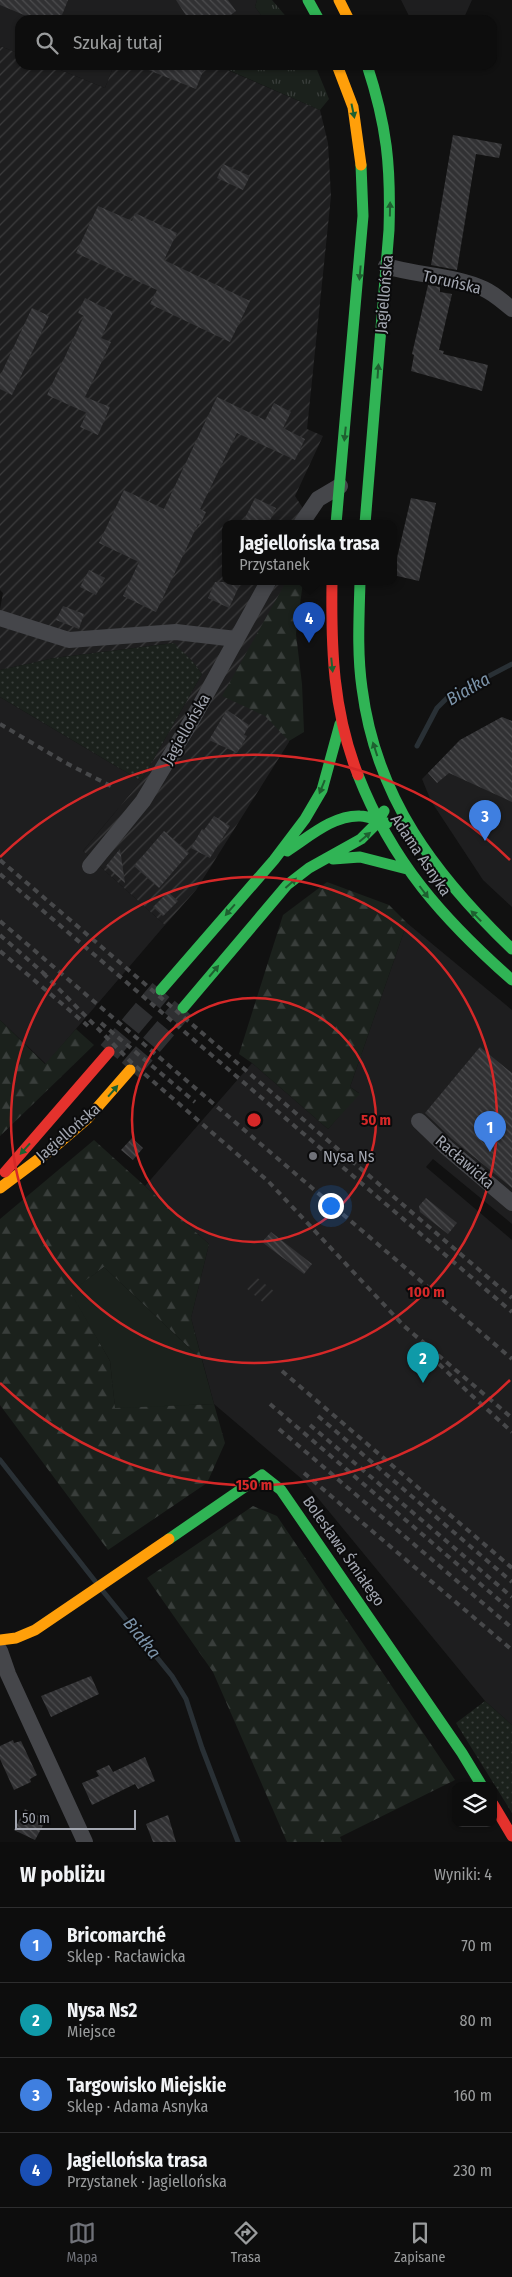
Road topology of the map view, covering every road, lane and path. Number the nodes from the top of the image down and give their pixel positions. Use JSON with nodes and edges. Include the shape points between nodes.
{"nodes":[{"id":1,"x":308,"y":0,"type":"edge"},
{"id":2,"x":339,"y":0,"type":"edge"},
{"id":3,"x":316,"y":15,"type":"edge"},
{"id":4,"x":346,"y":15,"type":"edge"},
{"id":5,"x":339,"y":70,"type":"edge"},
{"id":6,"x":369,"y":70,"type":"edge"},
{"id":7,"x":386,"y":266,"type":"junction"},
{"id":8,"x":512,"y":310,"type":"edge"},
{"id":9,"x":340,"y":486,"type":"junction"},
{"id":10,"x":304,"y":520,"type":"edge"},
{"id":11,"x":336,"y":520,"type":"edge"},
{"id":12,"x":365,"y":520,"type":"edge"},
{"id":13,"x":266,"y":585,"type":"edge"},
{"id":14,"x":332,"y":585,"type":"edge"},
{"id":15,"x":360,"y":585,"type":"edge"},
{"id":16,"x":0,"y":618,"type":"edge"},
{"id":17,"x":236,"y":639,"type":"junction"},
{"id":18,"x":340,"y":724,"type":"junction"},
{"id":19,"x":392,"y":795,"type":"junction"},
{"id":20,"x":378,"y":822,"type":"junction"},
{"id":21,"x":409,"y":826,"type":"junction"},
{"id":22,"x":274,"y":860,"type":"junction"},
{"id":23,"x":322,"y":860,"type":"junction"},
{"id":24,"x":90,"y":866,"type":"dead end"},
{"id":25,"x":407,"y":869,"type":"junction"},
{"id":26,"x":252,"y":904,"type":"junction"},
{"id":27,"x":512,"y":949,"type":"edge"},
{"id":28,"x":512,"y":980,"type":"edge"},
{"id":29,"x":161,"y":990,"type":"tunnel mouth"},
{"id":30,"x":183,"y":1008,"type":"tunnel mouth"},
{"id":31,"x":108,"y":1052,"type":"tunnel mouth"},
{"id":32,"x":130,"y":1070,"type":"tunnel mouth"},
{"id":33,"x":419,"y":1121,"type":"dead end"},
{"id":34,"x":0,"y":1177,"type":"edge"},
{"id":35,"x":0,"y":1188,"type":"edge"},
{"id":36,"x":512,"y":1203,"type":"edge"},
{"id":37,"x":0,"y":1640,"type":"edge"},
{"id":38,"x":0,"y":1651,"type":"edge"},
{"id":39,"x":480,"y":1782,"type":"edge"},
{"id":40,"x":497,"y":1811,"type":"edge"},
{"id":41,"x":512,"y":1836,"type":"edge"},
{"id":42,"x":84,"y":1842,"type":"edge"}],
"edges":[{"from":1,"to":3,"type":"street"},
{"from":2,"to":4,"type":"street"},
{"from":5,"to":9,"type":"street","name":"Jagiellońska","one_way":true,"via":[[354,108],[363,216]]},
{"from":7,"to":6,"type":"street","name":"Jagiellońska","one_way":true,"via":[[390,205],[388,148]]},
{"from":7,"to":8,"type":"street","name":"Toruńska","via":[[483,288]]},
{"from":12,"to":7,"type":"street","name":"Jagiellońska","one_way":true},
{"from":9,"to":10,"type":"street","via":[[318,499]]},
{"from":9,"to":11,"type":"street","name":"Jagiellońska"},
{"from":13,"to":17,"type":"street","name":"Jagiellońska"},
{"from":14,"to":18,"type":"street","one_way":true,"via":[[330,651]]},
{"from":19,"to":15,"type":"street","one_way":true,"via":[[374,747],[361,693]]},
{"from":16,"to":17,"type":"street","via":[[69,640],[176,632]]},
{"from":17,"to":24,"type":"street","name":"Jagiellońska","via":[[143,802]]},
{"from":18,"to":20,"type":"street","name":"Adama Asnyka","via":[[360,784]]},
{"from":18,"to":22,"type":"street","one_way":true,"via":[[322,790]]},
{"from":19,"to":20,"type":"street"},
{"from":19,"to":21,"type":"street","name":"Adama Asnyka"},
{"from":20,"to":21,"type":"street"},
{"from":20,"to":22,"type":"street","via":[[362,816],[347,818],[312,835]]},
{"from":23,"to":20,"type":"street","one_way":true,"via":[[358,842]]},
{"from":20,"to":25,"type":"street","name":"Adama Asnyka"},
{"from":27,"to":21,"type":"street","name":"Adama Asnyka","one_way":true,"via":[[464,903]]},
{"from":22,"to":26,"type":"street"},
{"from":23,"to":25,"type":"street","via":[[360,857]]},
{"from":26,"to":23,"type":"street","one_way":true,"via":[[288,886]]},
{"from":25,"to":28,"type":"street","name":"Adama Asnyka","one_way":true,"via":[[452,926]]},
{"from":26,"to":29,"type":"street","one_way":true},
{"from":30,"to":26,"type":"street","one_way":true},
{"from":31,"to":34,"type":"street","name":"Jagiellońska","one_way":true},
{"from":35,"to":32,"type":"street","name":"Jagiellońska","one_way":true,"via":[[88,1118]]},
{"from":33,"to":36,"type":"street","name":"Racławicka"},
{"from":37,"to":39,"type":"street","name":"Bolesława Śmiałego","via":[[35,1630],[262,1474],[281,1490],[303,1521]]},
{"from":38,"to":42,"type":"street"},
{"from":40,"to":41,"type":"street"}]}
